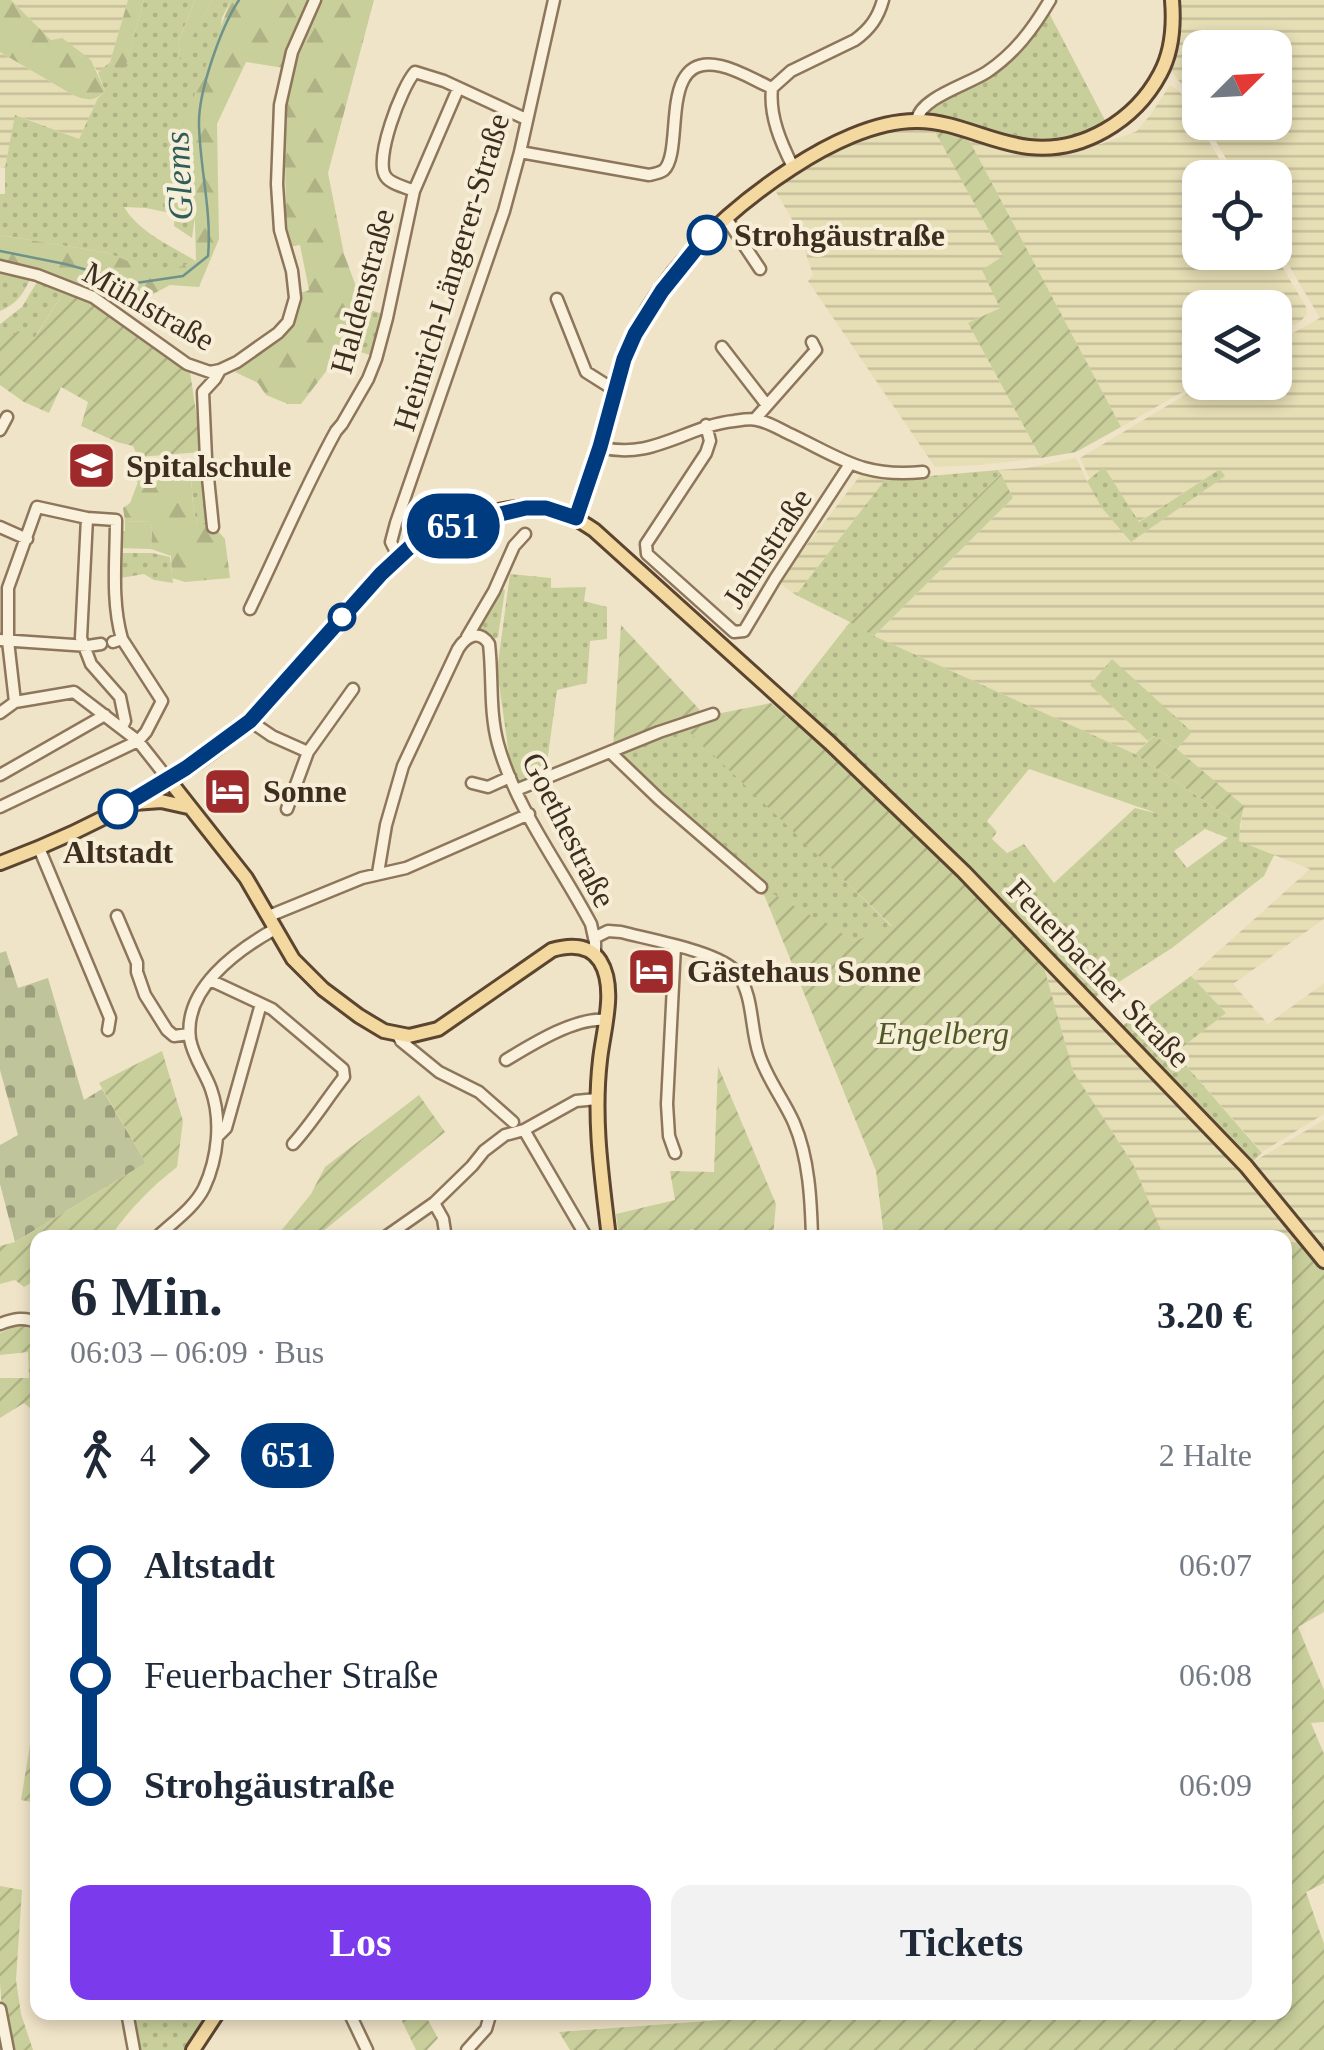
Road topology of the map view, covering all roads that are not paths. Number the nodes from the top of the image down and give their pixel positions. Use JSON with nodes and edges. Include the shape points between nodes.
{"nodes":[{"id":1,"x":315,"y":0,"type":"edge"},
{"id":2,"x":554,"y":0,"type":"edge"},
{"id":3,"x":882,"y":0,"type":"edge"},
{"id":4,"x":1050,"y":0,"type":"edge"},
{"id":5,"x":1172,"y":0,"type":"edge"},
{"id":6,"x":772,"y":88,"type":"junction"},
{"id":7,"x":458,"y":89,"type":"junction"},
{"id":8,"x":526,"y":119,"type":"junction"},
{"id":9,"x":916,"y":120,"type":"junction"},
{"id":10,"x":520,"y":152,"type":"junction"},
{"id":11,"x":793,"y":166,"type":"junction"},
{"id":12,"x":414,"y":191,"type":"junction"},
{"id":13,"x":726,"y":218,"type":"junction"},
{"id":14,"x":0,"y":266,"type":"edge"},
{"id":15,"x":760,"y":268,"type":"dead end"},
{"id":16,"x":557,"y":298,"type":"dead end"},
{"id":17,"x":812,"y":342,"type":"dead end"},
{"id":18,"x":722,"y":347,"type":"dead end"},
{"id":19,"x":220,"y":370,"type":"junction"},
{"id":20,"x":616,"y":391,"type":"junction"},
{"id":21,"x":766,"y":404,"type":"junction"},
{"id":22,"x":7,"y":417,"type":"dead end"},
{"id":23,"x":756,"y":419,"type":"junction"},
{"id":24,"x":706,"y":426,"type":"junction"},
{"id":25,"x":0,"y":430,"type":"edge"},
{"id":26,"x":600,"y":447,"type":"junction"},
{"id":27,"x":850,"y":464,"type":"junction"},
{"id":28,"x":923,"y":472,"type":"dead end"},
{"id":29,"x":87,"y":518,"type":"junction"},
{"id":30,"x":576,"y":518,"type":"junction"},
{"id":31,"x":0,"y":527,"type":"edge"},
{"id":32,"x":213,"y":527,"type":"dead end"},
{"id":33,"x":525,"y":534,"type":"dead end"},
{"id":34,"x":26,"y":539,"type":"junction"},
{"id":35,"x":398,"y":556,"type":"junction"},
{"id":36,"x":4,"y":586,"type":"edge"},
{"id":37,"x":250,"y":608,"type":"dead end"},
{"id":38,"x":4,"y":640,"type":"edge"},
{"id":39,"x":116,"y":640,"type":"junction"},
{"id":40,"x":464,"y":640,"type":"junction"},
{"id":41,"x":83,"y":645,"type":"junction"},
{"id":42,"x":353,"y":689,"type":"dead end"},
{"id":43,"x":13,"y":697,"type":"junction"},
{"id":44,"x":0,"y":713,"type":"edge"},
{"id":45,"x":99,"y":714,"type":"junction"},
{"id":46,"x":713,"y":714,"type":"dead end"},
{"id":47,"x":250,"y":721,"type":"junction"},
{"id":48,"x":122,"y":728,"type":"junction"},
{"id":49,"x":138,"y":741,"type":"junction"},
{"id":50,"x":308,"y":752,"type":"junction"},
{"id":51,"x":610,"y":752,"type":"junction"},
{"id":52,"x":0,"y":775,"type":"edge"},
{"id":53,"x":510,"y":776,"type":"junction"},
{"id":54,"x":168,"y":780,"type":"junction"},
{"id":55,"x":472,"y":783,"type":"dead end"},
{"id":56,"x":516,"y":790,"type":"junction"},
{"id":57,"x":130,"y":803,"type":"junction"},
{"id":58,"x":0,"y":807,"type":"edge"},
{"id":59,"x":190,"y":808,"type":"junction"},
{"id":60,"x":287,"y":809,"type":"dead end"},
{"id":61,"x":528,"y":814,"type":"junction"},
{"id":62,"x":38,"y":848,"type":"junction"},
{"id":63,"x":0,"y":862,"type":"edge"},
{"id":64,"x":378,"y":873,"type":"junction"},
{"id":65,"x":760,"y":887,"type":"dead end"},
{"id":66,"x":117,"y":916,"type":"dead end"},
{"id":67,"x":272,"y":922,"type":"junction"},
{"id":68,"x":594,"y":938,"type":"junction"},
{"id":69,"x":675,"y":946,"type":"junction"},
{"id":70,"x":594,"y":955,"type":"junction"},
{"id":71,"x":210,"y":980,"type":"junction"},
{"id":72,"x":261,"y":1004,"type":"junction"},
{"id":73,"x":605,"y":1020,"type":"junction"},
{"id":74,"x":108,"y":1030,"type":"dead end"},
{"id":75,"x":189,"y":1034,"type":"junction"},
{"id":76,"x":398,"y":1035,"type":"junction"},
{"id":77,"x":506,"y":1060,"type":"dead end"},
{"id":78,"x":596,"y":1099,"type":"junction"},
{"id":79,"x":513,"y":1122,"type":"dead end"},
{"id":80,"x":524,"y":1130,"type":"junction"},
{"id":81,"x":218,"y":1136,"type":"junction"},
{"id":82,"x":292,"y":1144,"type":"dead end"},
{"id":83,"x":675,"y":1153,"type":"dead end"},
{"id":84,"x":434,"y":1203,"type":"junction"},
{"id":85,"x":165,"y":1230,"type":"edge"},
{"id":86,"x":395,"y":1230,"type":"edge"},
{"id":87,"x":445,"y":1230,"type":"edge"},
{"id":88,"x":581,"y":1230,"type":"edge"},
{"id":89,"x":608,"y":1230,"type":"edge"},
{"id":90,"x":811,"y":1230,"type":"edge"},
{"id":91,"x":1324,"y":1261,"type":"edge"},
{"id":92,"x":30,"y":1319,"type":"edge"},
{"id":93,"x":0,"y":1324,"type":"edge"},
{"id":94,"x":0,"y":2008,"type":"edge"},
{"id":95,"x":128,"y":2020,"type":"edge"},
{"id":96,"x":213,"y":2020,"type":"edge"},
{"id":97,"x":353,"y":2020,"type":"edge"},
{"id":98,"x":489,"y":2020,"type":"edge"},
{"id":99,"x":8,"y":2050,"type":"edge"},
{"id":100,"x":134,"y":2050,"type":"edge"},
{"id":101,"x":193,"y":2050,"type":"edge"},
{"id":102,"x":367,"y":2050,"type":"edge"},
{"id":103,"x":468,"y":2050,"type":"edge"}],
"edges":[{"from":1,"to":19,"type":"street","name":"Mühlstraße","via":[[292,52],[280,105],[277,184],[293,309],[278,333]]},
{"from":2,"to":8,"type":"street","name":"Heinrich-Längerer-Straße"},
{"from":3,"to":6,"type":"street","via":[[865,33]]},
{"from":4,"to":9,"type":"street","via":[[1011,54],[926,103]]},
{"from":5,"to":9,"type":"main road","via":[[1162,72],[1134,108],[1100,133],[1034,148]]},
{"from":6,"to":10,"type":"street","via":[[720,66],[695,67],[678,92],[666,168],[649,175]]},
{"from":6,"to":11,"type":"street","via":[[772,111]]},
{"from":7,"to":8,"type":"street"},
{"from":7,"to":12,"type":"street","name":"Haldenstraße"},
{"from":7,"to":12,"type":"street","via":[[415,72],[396,108],[382,171]]},
{"from":8,"to":10,"type":"street","name":"Heinrich-Längerer-Straße"},
{"from":9,"to":11,"type":"main road","via":[[855,135]]},
{"from":10,"to":35,"type":"street","name":"Heinrich-Längerer-Straße","via":[[396,523],[391,542]]},
{"from":11,"to":13,"type":"main road"},
{"from":12,"to":37,"type":"street","name":"Haldenstraße","via":[[368,379],[302,495]]},
{"from":13,"to":15,"type":"street"},
{"from":13,"to":20,"type":"main road","via":[[646,313]]},
{"from":14,"to":19,"type":"street","name":"Mühlstraße","via":[[82,292],[187,364]]},
{"from":16,"to":20,"type":"street","via":[[586,372]]},
{"from":17,"to":21,"type":"street","via":[[816,350]]},
{"from":18,"to":21,"type":"street"},
{"from":19,"to":32,"type":"street","via":[[203,392]]},
{"from":20,"to":26,"type":"main road"},
{"from":21,"to":23,"type":"street"},
{"from":22,"to":25,"type":"street"},
{"from":23,"to":24,"type":"street"},
{"from":23,"to":27,"type":"street","name":"Jahnstraße"},
{"from":24,"to":26,"type":"street","via":[[650,449]]},
{"from":24,"to":27,"type":"street","name":"Jahnstraße","via":[[706,452],[646,544],[646,554],[734,632],[744,631]]},
{"from":26,"to":30,"type":"main road"},
{"from":27,"to":28,"type":"street","name":"Jahnstraße"},
{"from":29,"to":34,"type":"street","via":[[37,507]]},
{"from":29,"to":39,"type":"street","via":[[116,520]]},
{"from":29,"to":41,"type":"street"},
{"from":30,"to":35,"type":"main road","name":"Feuerbacher Straße","via":[[546,508],[491,514],[429,536]]},
{"from":30,"to":91,"type":"main road","name":"Feuerbacher Straße","via":[[964,872],[1246,1166]]},
{"from":31,"to":34,"type":"street"},
{"from":33,"to":40,"type":"street"},
{"from":34,"to":36,"type":"street"},
{"from":35,"to":47,"type":"main road","name":"Feuerbacher Straße"},
{"from":36,"to":38,"type":"street"},
{"from":38,"to":41,"type":"street"},
{"from":38,"to":43,"type":"street"},
{"from":39,"to":41,"type":"street"},
{"from":39,"to":49,"type":"street","via":[[162,701]]},
{"from":40,"to":53,"type":"street","name":"Goethestraße","via":[[478,634],[488,644],[492,714]]},
{"from":40,"to":64,"type":"street","via":[[403,766]]},
{"from":41,"to":48,"type":"street","via":[[120,697]]},
{"from":42,"to":50,"type":"street"},
{"from":43,"to":44,"type":"street"},
{"from":43,"to":45,"type":"street","via":[[74,692]]},
{"from":45,"to":48,"type":"street"},
{"from":45,"to":52,"type":"street"},
{"from":46,"to":51,"type":"street"},
{"from":47,"to":50,"type":"street"},
{"from":47,"to":54,"type":"main road","name":"Feuerbacher Straße"},
{"from":48,"to":49,"type":"street"},
{"from":49,"to":54,"type":"street"},
{"from":49,"to":58,"type":"street"},
{"from":50,"to":60,"type":"street"},
{"from":51,"to":56,"type":"street"},
{"from":51,"to":65,"type":"street"},
{"from":53,"to":55,"type":"street","via":[[488,787]]},
{"from":53,"to":56,"type":"street","name":"Goethestraße"},
{"from":54,"to":57,"type":"main road","name":"Feuerbacher Straße"},
{"from":54,"to":59,"type":"main road"},
{"from":56,"to":61,"type":"street","name":"Goethestraße"},
{"from":57,"to":59,"type":"main road"},
{"from":57,"to":62,"type":"main road","name":"Feuerbacher Straße"},
{"from":59,"to":67,"type":"main road"},
{"from":61,"to":64,"type":"street","via":[[406,868]]},
{"from":61,"to":68,"type":"street","name":"Goethestraße"},
{"from":62,"to":63,"type":"main road","name":"Feuerbacher Straße"},
{"from":62,"to":74,"type":"street","via":[[110,1018]]},
{"from":64,"to":67,"type":"street"},
{"from":66,"to":75,"type":"street","via":[[155,1012],[174,1036]]},
{"from":67,"to":71,"type":"street"},
{"from":67,"to":76,"type":"main road","via":[[293,959],[323,989]]},
{"from":68,"to":69,"type":"street","via":[[621,932]]},
{"from":68,"to":70,"type":"street","name":"Goethestraße"},
{"from":69,"to":83,"type":"street","via":[[667,1104]]},
{"from":69,"to":90,"type":"street","via":[[723,961],[736,972],[750,1004],[758,1053],[794,1124]]},
{"from":70,"to":73,"type":"main road","via":[[605,974]]},
{"from":70,"to":76,"type":"main road","via":[[578,946],[552,950],[438,1029]]},
{"from":71,"to":72,"type":"street"},
{"from":71,"to":75,"type":"street","via":[[198,997]]},
{"from":72,"to":81,"type":"street","via":[[226,1128]]},
{"from":72,"to":82,"type":"street","via":[[342,1069],[344,1078]]},
{"from":73,"to":77,"type":"street","via":[[567,1029]]},
{"from":73,"to":78,"type":"main road"},
{"from":75,"to":81,"type":"street","via":[[216,1108]]},
{"from":76,"to":79,"type":"street"},
{"from":78,"to":80,"type":"street","via":[[576,1101]]},
{"from":78,"to":89,"type":"main road"},
{"from":80,"to":84,"type":"street","via":[[484,1151]]},
{"from":80,"to":88,"type":"street"},
{"from":81,"to":85,"type":"street","via":[[204,1189]]},
{"from":84,"to":86,"type":"street"},
{"from":84,"to":87,"type":"street"},
{"from":92,"to":93,"type":"street"},
{"from":94,"to":99,"type":"street"},
{"from":95,"to":100,"type":"street"},
{"from":96,"to":101,"type":"main road"},
{"from":97,"to":102,"type":"street"},
{"from":98,"to":103,"type":"street"}]}
